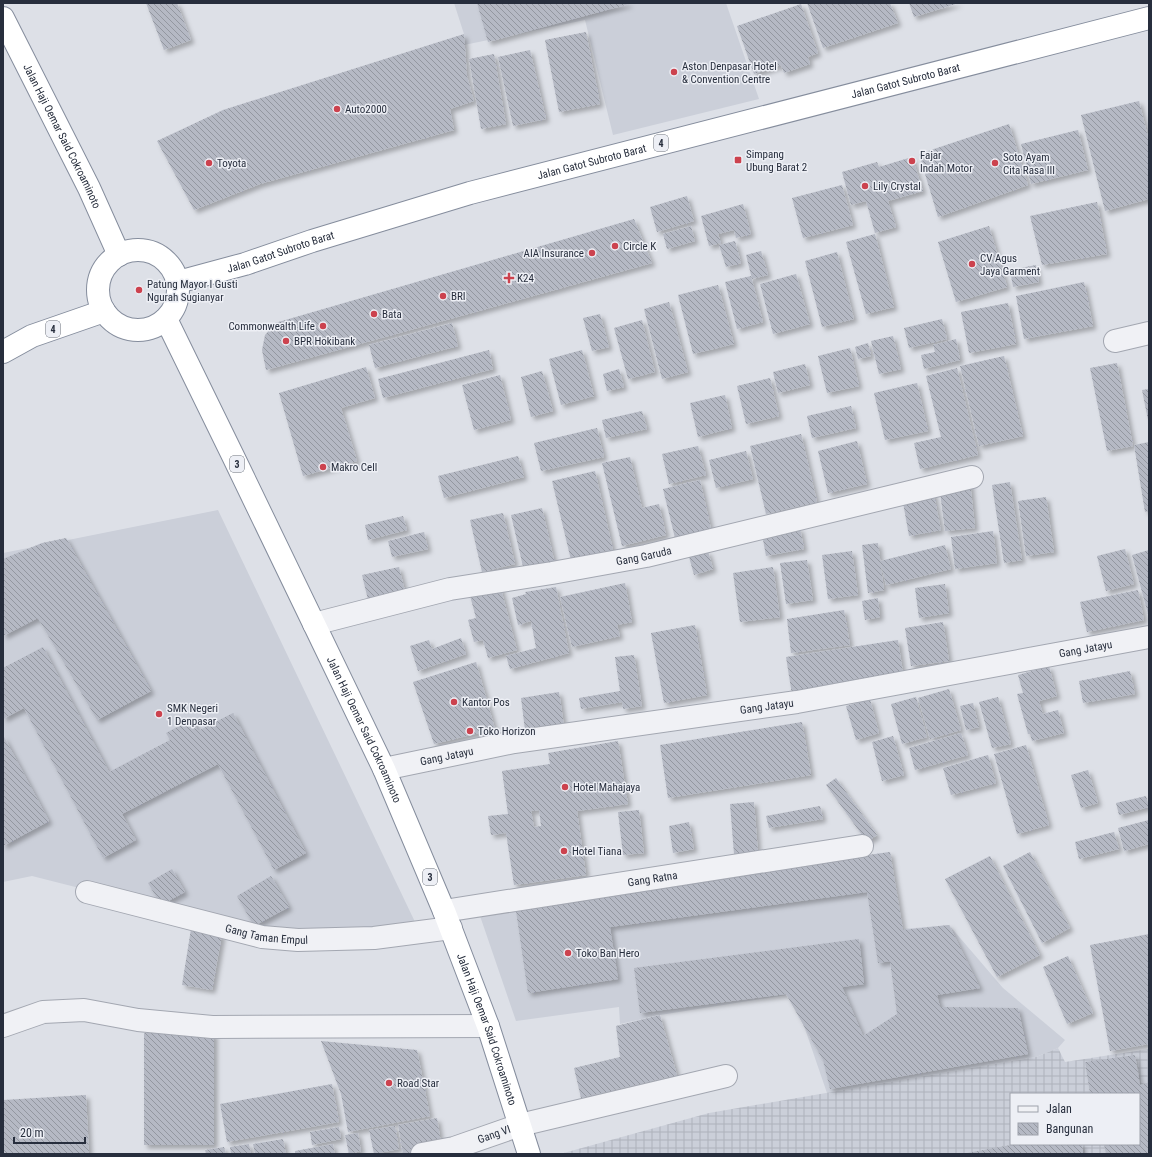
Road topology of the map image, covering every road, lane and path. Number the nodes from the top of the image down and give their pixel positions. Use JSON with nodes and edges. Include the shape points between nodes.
{"nodes":[{"id":1,"x":3,"y":18,"type":"edge"},
{"id":2,"x":1149,"y":18,"type":"edge"},
{"id":3,"x":119,"y":255,"type":"junction"},
{"id":4,"x":178,"y":282,"type":"junction"},
{"id":5,"x":104,"y":311,"type":"junction"},
{"id":6,"x":166,"y":319,"type":"junction"},
{"id":7,"x":1149,"y":333,"type":"edge"},
{"id":8,"x":1115,"y":341,"type":"dead end"},
{"id":9,"x":3,"y":352,"type":"edge"},
{"id":10,"x":972,"y":477,"type":"dead end"},
{"id":11,"x":314,"y":624,"type":"junction"},
{"id":12,"x":1149,"y":637,"type":"edge"},
{"id":13,"x":384,"y":769,"type":"junction"},
{"id":14,"x":862,"y":846,"type":"dead end"},
{"id":15,"x":87,"y":892,"type":"dead end"},
{"id":16,"x":447,"y":919,"type":"junction"},
{"id":17,"x":3,"y":1026,"type":"edge"},
{"id":18,"x":488,"y":1026,"type":"junction"},
{"id":19,"x":726,"y":1076,"type":"dead end"},
{"id":20,"x":520,"y":1125,"type":"junction"},
{"id":21,"x":422,"y":1154,"type":"edge"},
{"id":22,"x":529,"y":1154,"type":"edge"}],
"edges":[{"from":1,"to":3,"type":"highway","name":"Jalan Haji Oemar Said Cokroaminoto","via":[[89,188]]},
{"from":2,"to":4,"type":"highway","name":"Jalan Gatot Subroto Barat","number":"4","via":[[470,193],[245,264]]},
{"from":3,"to":4,"type":"highway","via":[[136,251],[153,253],[172,269]]},
{"from":3,"to":5,"type":"highway","via":[[109,264],[98,287]]},
{"from":4,"to":6,"type":"highway","via":[[176,302]]},
{"from":5,"to":6,"type":"highway","via":[[126,328],[140,330],[154,327]]},
{"from":5,"to":9,"type":"highway","number":"4","via":[[32,336]]},
{"from":6,"to":11,"type":"highway","name":"Jalan Haji Oemar Said Cokroaminoto","number":"3"},
{"from":7,"to":8,"type":"street"},
{"from":10,"to":11,"type":"street","name":"Gang Garuda","via":[[646,556],[450,588]]},
{"from":11,"to":13,"type":"highway","name":"Jalan Haji Oemar Said Cokroaminoto","number":"3"},
{"from":12,"to":13,"type":"street","name":"Gang Jatayu","via":[[797,702],[514,742]]},
{"from":13,"to":16,"type":"highway","name":"Jalan Haji Oemar Said Cokroaminoto","number":"3"},
{"from":14,"to":16,"type":"street","name":"Gang Ratna"},
{"from":15,"to":16,"type":"street","name":"Gang Taman Empul","via":[[262,937],[298,940],[374,938]]},
{"from":16,"to":18,"type":"highway","name":"Jalan Haji Oemar Said Cokroaminoto","number":"3"},
{"from":17,"to":18,"type":"street","via":[[43,1012],[84,1010],[138,1020],[212,1026]]},
{"from":18,"to":20,"type":"highway","name":"Jalan Haji Oemar Said Cokroaminoto","number":"3"},
{"from":19,"to":20,"type":"street","name":"Gang VI"},
{"from":20,"to":21,"type":"street","name":"Gang VI","via":[[454,1148]]},
{"from":20,"to":22,"type":"highway","name":"Jalan Haji Oemar Said Cokroaminoto","number":"3"}]}
